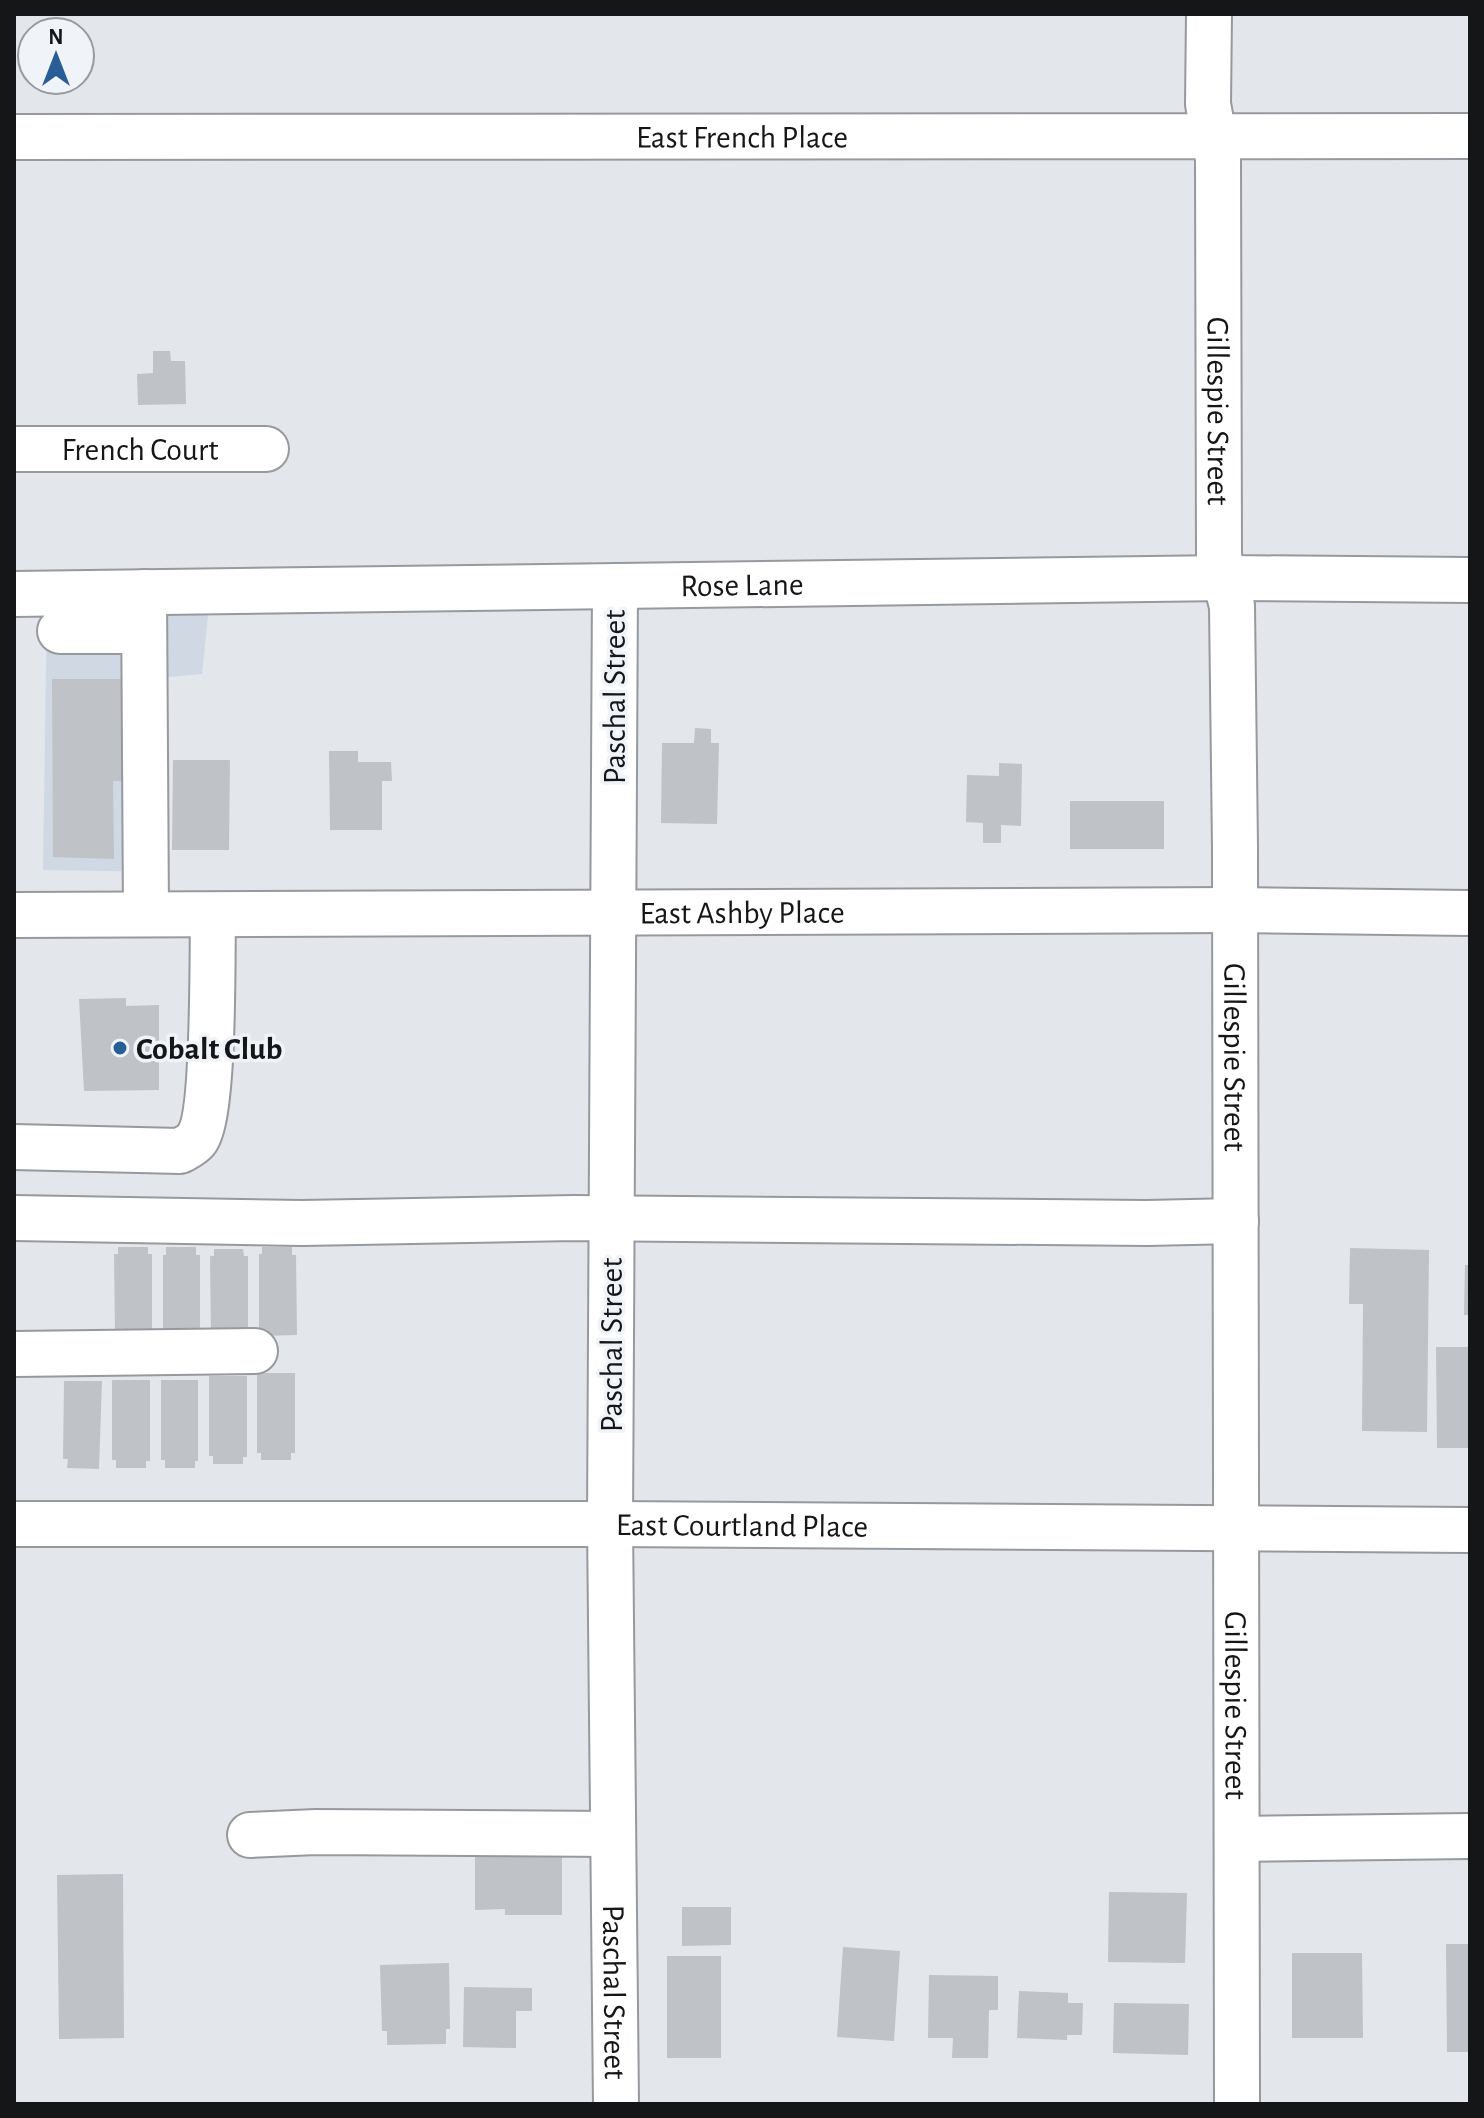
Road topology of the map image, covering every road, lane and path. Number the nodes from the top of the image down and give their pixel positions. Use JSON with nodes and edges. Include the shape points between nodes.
{"nodes":[{"id":1,"x":1209,"y":14,"type":"edge"},
{"id":2,"x":1470,"y":136,"type":"edge"},
{"id":3,"x":14,"y":137,"type":"edge"},
{"id":4,"x":1213,"y":137,"type":"junction"},
{"id":5,"x":14,"y":449,"type":"edge"},
{"id":6,"x":266,"y":449,"type":"dead end"},
{"id":7,"x":1226,"y":578,"type":"junction"},
{"id":8,"x":1470,"y":580,"type":"edge"},
{"id":9,"x":615,"y":586,"type":"junction"},
{"id":10,"x":14,"y":594,"type":"edge"},
{"id":11,"x":144,"y":612,"type":"junction"},
{"id":12,"x":60,"y":631,"type":"dead end"},
{"id":13,"x":1236,"y":910,"type":"junction"},
{"id":14,"x":614,"y":912,"type":"junction"},
{"id":15,"x":1470,"y":913,"type":"edge"},
{"id":16,"x":146,"y":914,"type":"junction"},
{"id":17,"x":14,"y":915,"type":"edge"},
{"id":18,"x":213,"y":915,"type":"junction"},
{"id":19,"x":14,"y":1147,"type":"edge"},
{"id":20,"x":14,"y":1218,"type":"edge"},
{"id":21,"x":612,"y":1218,"type":"junction"},
{"id":22,"x":1236,"y":1221,"type":"junction"},
{"id":23,"x":255,"y":1351,"type":"dead end"},
{"id":24,"x":14,"y":1354,"type":"edge"},
{"id":25,"x":14,"y":1524,"type":"edge"},
{"id":26,"x":610,"y":1524,"type":"junction"},
{"id":27,"x":1237,"y":1529,"type":"junction"},
{"id":28,"x":1470,"y":1530,"type":"edge"},
{"id":29,"x":613,"y":1834,"type":"junction"},
{"id":30,"x":250,"y":1835,"type":"dead end"},
{"id":31,"x":1470,"y":1836,"type":"edge"},
{"id":32,"x":1237,"y":1839,"type":"junction"},
{"id":33,"x":616,"y":2104,"type":"edge"},
{"id":34,"x":1237,"y":2104,"type":"edge"}],
"edges":[{"from":1,"to":4,"type":"street","name":"Gillespie Street"},
{"from":2,"to":4,"type":"street","name":"East French Place"},
{"from":3,"to":4,"type":"street","name":"East French Place"},
{"from":4,"to":7,"type":"street","name":"Gillespie Street","via":[[1218,159],[1219,557]]},
{"from":5,"to":6,"type":"street","name":"French Court"},
{"from":7,"to":8,"type":"street","name":"Rose Lane"},
{"from":7,"to":9,"type":"street","name":"Rose Lane"},
{"from":7,"to":13,"type":"street","name":"Gillespie Street","via":[[1232,606]]},
{"from":9,"to":11,"type":"street","name":"Rose Lane"},
{"from":9,"to":14,"type":"street","name":"Paschal Street"},
{"from":10,"to":11,"type":"street","name":"Rose Lane"},
{"from":11,"to":12,"type":"street"},
{"from":11,"to":16,"type":"street"},
{"from":13,"to":14,"type":"street","name":"East Ashby Place"},
{"from":13,"to":15,"type":"street","name":"East Ashby Place"},
{"from":13,"to":22,"type":"street","name":"Gillespie Street"},
{"from":14,"to":18,"type":"street","name":"East Ashby Place"},
{"from":14,"to":21,"type":"street","name":"Paschal Street"},
{"from":16,"to":17,"type":"street","name":"East Ashby Place"},
{"from":16,"to":18,"type":"street","name":"East Ashby Place"},
{"from":18,"to":19,"type":"street","via":[[209,1071],[195,1141],[180,1151]]},
{"from":20,"to":21,"type":"street","via":[[302,1223]]},
{"from":21,"to":22,"type":"street"},
{"from":21,"to":26,"type":"street","name":"Paschal Street"},
{"from":22,"to":27,"type":"street","name":"Gillespie Street"},
{"from":23,"to":24,"type":"street"},
{"from":25,"to":26,"type":"street","name":"East Courtland Place"},
{"from":26,"to":27,"type":"street","name":"East Courtland Place"},
{"from":26,"to":29,"type":"street","name":"Paschal Street"},
{"from":27,"to":28,"type":"street","name":"East Courtland Place"},
{"from":27,"to":32,"type":"street","name":"Gillespie Street"},
{"from":29,"to":30,"type":"street"},
{"from":29,"to":33,"type":"street","name":"Paschal Street"},
{"from":31,"to":32,"type":"street"},
{"from":32,"to":34,"type":"street","name":"Gillespie Street"}]}
